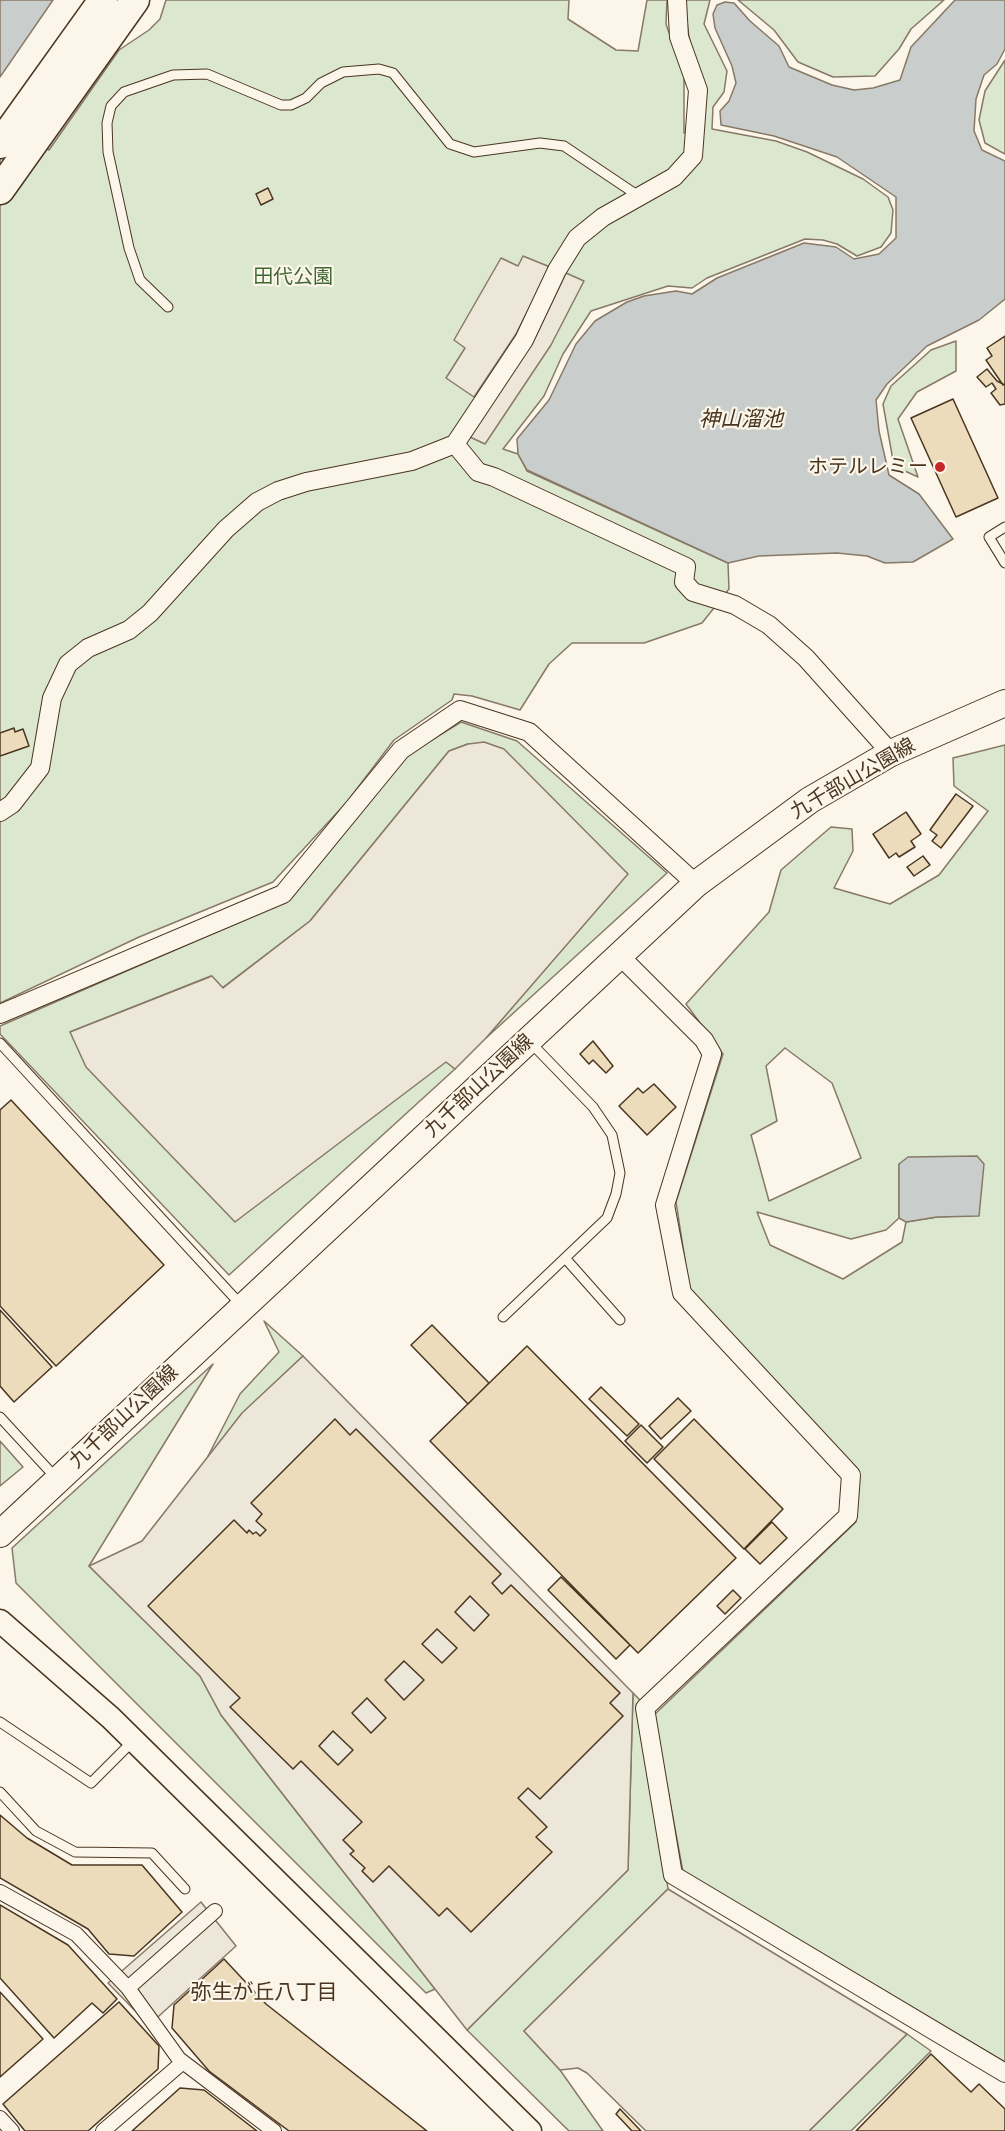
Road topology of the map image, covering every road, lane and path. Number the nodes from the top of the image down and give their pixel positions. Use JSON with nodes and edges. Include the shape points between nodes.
{"nodes":[{"id":1,"x":103,"y":0,"type":"edge"},
{"id":2,"x":135,"y":0,"type":"edge"},
{"id":3,"x":677,"y":0,"type":"edge"},
{"id":4,"x":0,"y":144,"type":"edge"},
{"id":5,"x":0,"y":190,"type":"edge"},
{"id":6,"x":640,"y":197,"type":"junction"},
{"id":7,"x":168,"y":307,"type":"dead end"},
{"id":8,"x":455,"y":444,"type":"junction"},
{"id":9,"x":1005,"y":527,"type":"edge"},
{"id":10,"x":1005,"y":563,"type":"edge"},
{"id":11,"x":1005,"y":703,"type":"edge"},
{"id":12,"x":891,"y":753,"type":"junction"},
{"id":13,"x":0,"y":812,"type":"edge"},
{"id":14,"x":696,"y":884,"type":"junction"},
{"id":15,"x":620,"y":955,"type":"junction"},
{"id":16,"x":0,"y":1014,"type":"edge"},
{"id":17,"x":528,"y":1041,"type":"junction"},
{"id":18,"x":0,"y":1043,"type":"edge"},
{"id":19,"x":565,"y":1258,"type":"junction"},
{"id":20,"x":243,"y":1306,"type":"junction"},
{"id":21,"x":503,"y":1317,"type":"dead end"},
{"id":22,"x":620,"y":1320,"type":"dead end"},
{"id":23,"x":0,"y":1417,"type":"edge"},
{"id":24,"x":57,"y":1479,"type":"junction"},
{"id":25,"x":0,"y":1534,"type":"edge"},
{"id":26,"x":0,"y":1621,"type":"edge"},
{"id":27,"x":0,"y":1722,"type":"edge"},
{"id":28,"x":133,"y":1740,"type":"junction"},
{"id":29,"x":0,"y":1792,"type":"edge"},
{"id":30,"x":185,"y":1889,"type":"dead end"},
{"id":31,"x":0,"y":1892,"type":"edge"},
{"id":32,"x":215,"y":1911,"type":"dead end"},
{"id":33,"x":128,"y":1988,"type":"junction"},
{"id":34,"x":183,"y":2062,"type":"junction"},
{"id":35,"x":1005,"y":2073,"type":"edge"},
{"id":36,"x":0,"y":2118,"type":"edge"},
{"id":37,"x":12,"y":2131,"type":"edge"},
{"id":38,"x":103,"y":2131,"type":"edge"},
{"id":39,"x":274,"y":2131,"type":"edge"},
{"id":40,"x":530,"y":2131,"type":"edge"}],
"edges":[{"from":1,"to":4,"type":"main road"},
{"from":2,"to":5,"type":"main road"},
{"from":3,"to":6,"type":"street","via":[[679,37],[698,90],[693,156],[674,177]]},
{"from":6,"to":7,"type":"lane","via":[[564,146],[540,143],[474,152],[450,144],[393,73],[379,69],[342,72],[291,105],[281,105],[207,74],[173,75],[124,92],[111,106],[107,123],[108,152],[133,259],[140,280]]},
{"from":6,"to":8,"type":"street","via":[[603,217],[578,238],[557,270],[524,340]]},
{"from":8,"to":12,"type":"street","via":[[478,472],[686,567],[684,582],[693,592],[735,605],[769,625],[806,658]]},
{"from":8,"to":13,"type":"street","via":[[412,461],[306,482],[257,502],[226,529],[150,614],[129,630],[88,648],[68,664],[52,698],[40,768],[12,804]]},
{"from":9,"to":10,"type":"lane","via":[[989,537]]},
{"from":11,"to":12,"type":"main road","name":"九千部山公園線"},
{"from":12,"to":14,"type":"main road","name":"九千部山公園線","via":[[810,800]]},
{"from":14,"to":15,"type":"main road","name":"九千部山公園線"},
{"from":14,"to":16,"type":"street","via":[[528,732],[460,710],[401,750],[283,894]]},
{"from":15,"to":17,"type":"main road","name":"九千部山公園線"},
{"from":15,"to":35,"type":"street","via":[[704,1040],[712,1054],[665,1205],[682,1293],[851,1475],[848,1516],[645,1708],[673,1875]]},
{"from":17,"to":19,"type":"lane","via":[[593,1107],[612,1136],[620,1173],[607,1218]]},
{"from":17,"to":20,"type":"main road","name":"九千部山公園線"},
{"from":18,"to":20,"type":"lane"},
{"from":19,"to":21,"type":"lane"},
{"from":19,"to":22,"type":"lane"},
{"from":20,"to":24,"type":"main road","name":"九千部山公園線"},
{"from":23,"to":24,"type":"lane"},
{"from":24,"to":25,"type":"main road","name":"九千部山公園線"},
{"from":26,"to":28,"type":"street"},
{"from":27,"to":28,"type":"lane","via":[[91,1783]]},
{"from":28,"to":40,"type":"street"},
{"from":29,"to":30,"type":"lane","via":[[36,1831],[75,1852],[152,1853]]},
{"from":31,"to":33,"type":"street","via":[[76,1934]]},
{"from":32,"to":33,"type":"street"},
{"from":33,"to":34,"type":"street"},
{"from":34,"to":38,"type":"street"},
{"from":34,"to":39,"type":"street"},
{"from":36,"to":37,"type":"street"}]}
